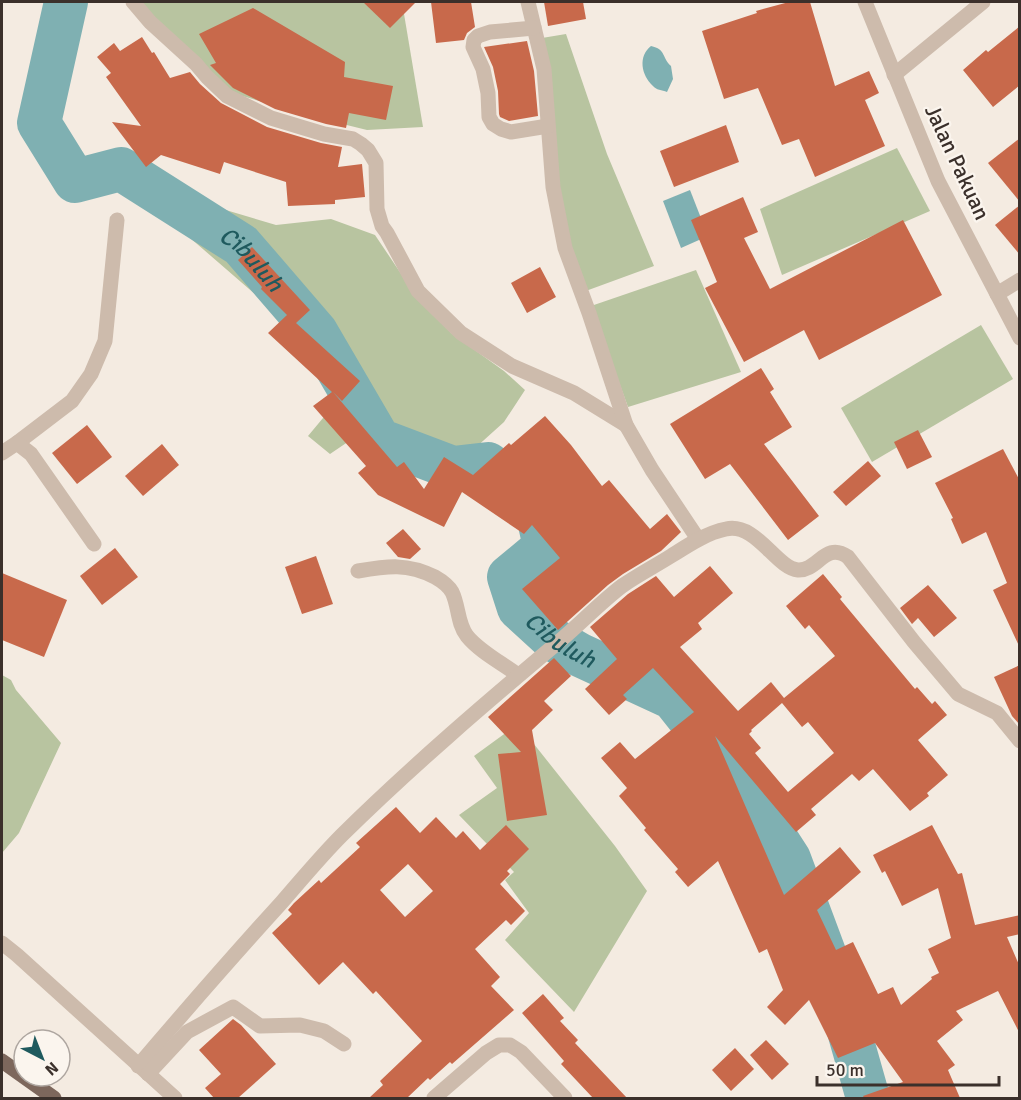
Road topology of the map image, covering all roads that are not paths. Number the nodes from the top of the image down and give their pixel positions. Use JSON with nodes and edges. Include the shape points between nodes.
{"nodes":[{"id":1,"x":133,"y":2,"type":"edge"},
{"id":2,"x":528,"y":2,"type":"edge"},
{"id":3,"x":865,"y":2,"type":"edge"},
{"id":4,"x":982,"y":2,"type":"edge"},
{"id":5,"x":534,"y":28,"type":"junction"},
{"id":6,"x":894,"y":75,"type":"junction"},
{"id":7,"x":548,"y":126,"type":"junction"},
{"id":8,"x":117,"y":220,"type":"dead end"},
{"id":9,"x":1020,"y":280,"type":"edge"},
{"id":10,"x":997,"y":294,"type":"junction"},
{"id":11,"x":1020,"y":338,"type":"edge"},
{"id":12,"x":626,"y":425,"type":"junction"},
{"id":13,"x":17,"y":443,"type":"junction"},
{"id":14,"x":2,"y":453,"type":"edge"},
{"id":15,"x":698,"y":539,"type":"junction"},
{"id":16,"x":94,"y":544,"type":"dead end"},
{"id":17,"x":358,"y":571,"type":"dead end"},
{"id":18,"x":520,"y":674,"type":"junction"},
{"id":19,"x":1020,"y":741,"type":"edge"},
{"id":20,"x":2,"y":943,"type":"edge"},
{"id":21,"x":344,"y":1044,"type":"dead end"},
{"id":22,"x":2,"y":1061,"type":"edge"},
{"id":23,"x":143,"y":1070,"type":"junction"},
{"id":24,"x":54,"y":1098,"type":"edge"},
{"id":25,"x":175,"y":1098,"type":"edge"},
{"id":26,"x":434,"y":1098,"type":"edge"},
{"id":27,"x":565,"y":1098,"type":"edge"}],
"edges":[{"from":1,"to":12,"type":"street","via":[[226,96],[271,118],[353,140],[368,150],[376,163],[377,209],[382,226],[418,291],[461,333],[512,366],[574,393]]},
{"from":2,"to":5,"type":"street"},
{"from":3,"to":6,"type":"street","name":"Jalan Pakuan"},
{"from":4,"to":6,"type":"street"},
{"from":5,"to":7,"type":"street","via":[[544,69]]},
{"from":5,"to":7,"type":"street","via":[[490,32],[478,36],[473,47],[483,69],[493,124],[512,132]]},
{"from":6,"to":10,"type":"street","name":"Jalan Pakuan","via":[[938,181]]},
{"from":7,"to":12,"type":"street","via":[[553,187],[565,248]]},
{"from":8,"to":13,"type":"street","via":[[105,341],[91,375],[72,401]]},
{"from":9,"to":10,"type":"street"},
{"from":10,"to":11,"type":"street","name":"Jalan Pakuan"},
{"from":12,"to":15,"type":"street"},
{"from":13,"to":14,"type":"street"},
{"from":13,"to":16,"type":"street","via":[[31,454]]},
{"from":15,"to":18,"type":"street","via":[[623,586]]},
{"from":15,"to":19,"type":"street","via":[[726,528],[735,529],[752,536],[799,570],[834,552],[844,554],[958,694],[997,712]]},
{"from":17,"to":18,"type":"street","via":[[408,567],[440,580],[452,591],[466,634]]},
{"from":18,"to":23,"type":"street","via":[[341,836],[241,946]]},
{"from":20,"to":23,"type":"street"},
{"from":21,"to":23,"type":"street","via":[[324,1031],[300,1025],[260,1026],[233,1007],[187,1032]]},
{"from":22,"to":24,"type":"main road"},
{"from":23,"to":25,"type":"street"},
{"from":26,"to":27,"type":"street","via":[[499,1045],[510,1045],[521,1052]]}]}
